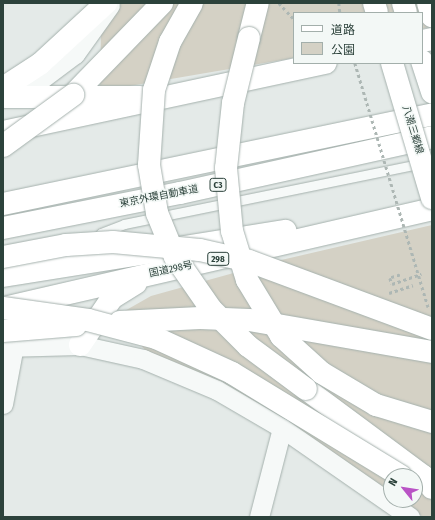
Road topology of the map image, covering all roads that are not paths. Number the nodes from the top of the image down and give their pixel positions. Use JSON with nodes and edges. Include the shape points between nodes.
{"nodes":[{"id":1,"x":106,"y":3,"type":"edge"},
{"id":2,"x":111,"y":3,"type":"edge"},
{"id":3,"x":144,"y":3,"type":"edge"},
{"id":4,"x":162,"y":3,"type":"edge"},
{"id":5,"x":192,"y":3,"type":"edge"},
{"id":6,"x":258,"y":3,"type":"edge"},
{"id":7,"x":428,"y":3,"type":"edge"},
{"id":8,"x":432,"y":16,"type":"edge"},
{"id":9,"x":322,"y":64,"type":"edge"},
{"id":10,"x":392,"y":64,"type":"edge"},
{"id":11,"x":423,"y":64,"type":"edge"},
{"id":12,"x":432,"y":92,"type":"edge"},
{"id":13,"x":4,"y":94,"type":"edge"},
{"id":14,"x":73,"y":95,"type":"junction"},
{"id":15,"x":170,"y":98,"type":"junction"},
{"id":16,"x":432,"y":114,"type":"edge"},
{"id":17,"x":42,"y":120,"type":"junction"},
{"id":18,"x":3,"y":132,"type":"edge"},
{"id":19,"x":432,"y":137,"type":"edge"},
{"id":20,"x":3,"y":142,"type":"edge"},
{"id":21,"x":3,"y":146,"type":"edge"},
{"id":22,"x":432,"y":161,"type":"edge"},
{"id":23,"x":432,"y":198,"type":"edge"},
{"id":24,"x":3,"y":204,"type":"edge"},
{"id":25,"x":432,"y":209,"type":"edge"},
{"id":26,"x":380,"y":222,"type":"junction"},
{"id":27,"x":3,"y":228,"type":"edge"},
{"id":28,"x":3,"y":257,"type":"edge"},
{"id":29,"x":83,"y":264,"type":"junction"},
{"id":30,"x":161,"y":272,"type":"junction"},
{"id":31,"x":3,"y":276,"type":"edge"},
{"id":32,"x":3,"y":308,"type":"edge"},
{"id":33,"x":430,"y":320,"type":"edge"},
{"id":34,"x":7,"y":341,"type":"edge"},
{"id":35,"x":80,"y":345,"type":"junction"},
{"id":36,"x":432,"y":352,"type":"edge"},
{"id":37,"x":3,"y":404,"type":"edge"},
{"id":38,"x":432,"y":422,"type":"edge"},
{"id":39,"x":282,"y":428,"type":"junction"},
{"id":40,"x":388,"y":468,"type":"edge"},
{"id":41,"x":432,"y":488,"type":"edge"},
{"id":42,"x":423,"y":491,"type":"edge"},
{"id":43,"x":432,"y":497,"type":"edge"},
{"id":44,"x":259,"y":517,"type":"edge"},
{"id":45,"x":410,"y":517,"type":"edge"}],
"edges":[{"from":1,"to":13,"type":"main road"},
{"from":2,"to":13,"type":"street","via":[[75,54],[39,81]]},
{"from":3,"to":14,"type":"main road"},
{"from":4,"to":14,"type":"main road"},
{"from":5,"to":41,"type":"main road","bridge":true,"via":[[160,66],[149,116],[152,189],[175,257],[211,309],[248,346],[423,476]]},
{"from":6,"to":38,"type":"main road","bridge":true,"via":[[233,103],[226,168],[232,230],[247,280],[281,336],[316,369],[376,405]]},
{"from":7,"to":8,"type":"main road"},
{"from":9,"to":15,"type":"main road"},
{"from":10,"to":23,"type":"main road","name":"八潮三郷線","bridge":true},
{"from":11,"to":12,"type":"main road"},
{"from":13,"to":15,"type":"main road"},
{"from":14,"to":17,"type":"main road","bridge":true},
{"from":15,"to":18,"type":"main road"},
{"from":16,"to":24,"type":"main road"},
{"from":17,"to":20,"type":"main road","bridge":true},
{"from":17,"to":21,"type":"main road","bridge":true},
{"from":19,"to":27,"type":"main road","name":"東京外環自動車道","number":"C3","via":[[180,194]]},
{"from":22,"to":29,"type":"lane","via":[[124,224],[101,233]]},
{"from":25,"to":26,"type":"main road","name":"国道298号","number":"298"},
{"from":26,"to":29,"type":"main road","via":[[320,225]]},
{"from":26,"to":30,"type":"main road","name":"国道298号","number":"298"},
{"from":28,"to":33,"type":"main road","bridge":true,"via":[[66,245],[107,243],[200,250],[249,262]]},
{"from":29,"to":31,"type":"main road"},
{"from":30,"to":32,"type":"main road","name":"国道298号","number":"298"},
{"from":30,"to":35,"type":"main road","via":[[112,298]]},
{"from":32,"to":40,"type":"main road","bridge":true,"via":[[88,320],[156,338],[232,372]]},
{"from":34,"to":35,"type":"street"},
{"from":34,"to":36,"type":"main road","bridge":true,"via":[[200,318],[295,326]]},
{"from":34,"to":37,"type":"street"},
{"from":35,"to":39,"type":"street","via":[[143,359],[217,390]]},
{"from":39,"to":44,"type":"street"},
{"from":39,"to":45,"type":"street"},
{"from":42,"to":43,"type":"main road"}]}
